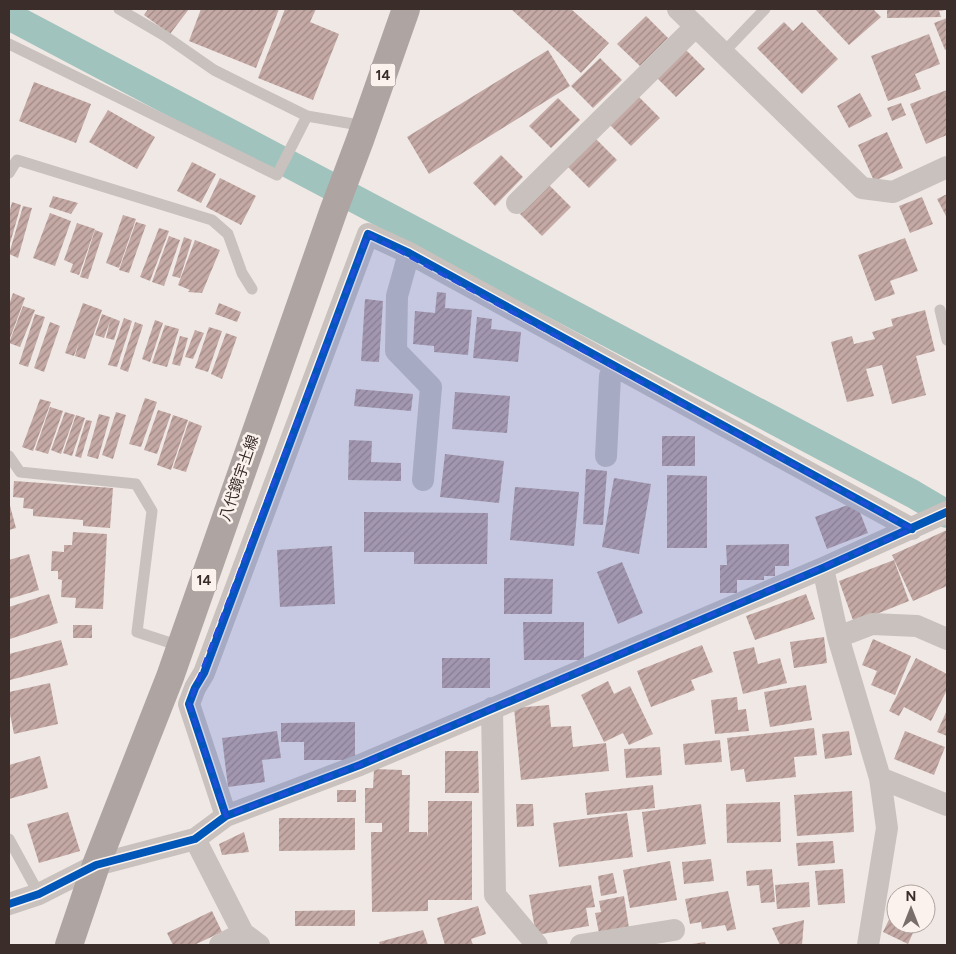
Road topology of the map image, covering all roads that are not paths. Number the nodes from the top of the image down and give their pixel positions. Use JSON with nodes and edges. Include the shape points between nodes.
{"nodes":[{"id":1,"x":119,"y":9,"type":"edge"},
{"id":2,"x":406,"y":9,"type":"edge"},
{"id":3,"x":678,"y":9,"type":"edge"},
{"id":4,"x":765,"y":9,"type":"edge"},
{"id":5,"x":696,"y":26,"type":"junction"},
{"id":6,"x":9,"y":44,"type":"edge"},
{"id":7,"x":724,"y":52,"type":"junction"},
{"id":8,"x":307,"y":116,"type":"junction"},
{"id":9,"x":363,"y":133,"type":"junction"},
{"id":10,"x":947,"y":167,"type":"edge"},
{"id":11,"x":9,"y":173,"type":"edge"},
{"id":12,"x":517,"y":204,"type":"dead end"},
{"id":13,"x":409,"y":253,"type":"junction"},
{"id":14,"x":252,"y":289,"type":"dead end"},
{"id":15,"x":940,"y":310,"type":"dead end"},
{"id":16,"x":947,"y":340,"type":"edge"},
{"id":17,"x":616,"y":368,"type":"junction"},
{"id":18,"x":9,"y":456,"type":"edge"},
{"id":19,"x":606,"y":456,"type":"dead end"},
{"id":20,"x":423,"y":480,"type":"dead end"},
{"id":21,"x":947,"y":512,"type":"edge"},
{"id":22,"x":913,"y":528,"type":"junction"},
{"id":23,"x":823,"y":568,"type":"junction"},
{"id":24,"x":838,"y":637,"type":"junction"},
{"id":25,"x":947,"y":639,"type":"edge"},
{"id":26,"x":178,"y":653,"type":"junction"},
{"id":27,"x":204,"y":673,"type":"junction"},
{"id":28,"x":492,"y":708,"type":"junction"},
{"id":29,"x":880,"y":778,"type":"junction"},
{"id":30,"x":947,"y":805,"type":"edge"},
{"id":31,"x":226,"y":816,"type":"junction"},
{"id":32,"x":9,"y":839,"type":"edge"},
{"id":33,"x":195,"y":839,"type":"junction"},
{"id":34,"x":96,"y":865,"type":"junction"},
{"id":35,"x":39,"y":894,"type":"junction"},
{"id":36,"x":9,"y":904,"type":"edge"},
{"id":37,"x":674,"y":930,"type":"dead end"},
{"id":38,"x":251,"y":939,"type":"edge"},
{"id":39,"x":68,"y":945,"type":"edge"},
{"id":40,"x":220,"y":945,"type":"edge"},
{"id":41,"x":537,"y":945,"type":"edge"},
{"id":42,"x":581,"y":945,"type":"edge"},
{"id":43,"x":868,"y":945,"type":"edge"}],
"edges":[{"from":1,"to":8,"type":"lane","via":[[214,70]]},
{"from":2,"to":9,"type":"main road","name":"八代鏡宇土線","number":"14"},
{"from":3,"to":5,"type":"street"},
{"from":4,"to":7,"type":"lane"},
{"from":5,"to":7,"type":"street"},
{"from":5,"to":12,"type":"street"},
{"from":6,"to":8,"type":"lane","via":[[277,175]]},
{"from":7,"to":10,"type":"street","via":[[862,188],[893,192]]},
{"from":8,"to":9,"type":"lane"},
{"from":9,"to":26,"type":"main road","name":"八代鏡宇土線","number":"14"},
{"from":11,"to":14,"type":"lane","via":[[18,160],[212,220],[228,234],[242,274]]},
{"from":13,"to":17,"type":"street"},
{"from":13,"to":20,"type":"street","via":[[397,296],[396,351],[431,387]]},
{"from":13,"to":27,"type":"street","via":[[368,234]]},
{"from":15,"to":16,"type":"lane"},
{"from":17,"to":19,"type":"street","via":[[610,376]]},
{"from":17,"to":22,"type":"street"},
{"from":18,"to":26,"type":"lane","via":[[20,472],[136,484],[152,511],[137,632]]},
{"from":21,"to":22,"type":"street"},
{"from":22,"to":23,"type":"street"},
{"from":23,"to":24,"type":"street"},
{"from":23,"to":28,"type":"street"},
{"from":24,"to":25,"type":"street","via":[[872,624],[917,626]]},
{"from":24,"to":29,"type":"street"},
{"from":26,"to":27,"type":"street"},
{"from":26,"to":34,"type":"main road","name":"八代鏡宇土線","number":"14"},
{"from":27,"to":31,"type":"street","via":[[189,704]]},
{"from":28,"to":31,"type":"street","via":[[360,765]]},
{"from":28,"to":41,"type":"street","via":[[495,895]]},
{"from":29,"to":30,"type":"street"},
{"from":29,"to":43,"type":"street","via":[[887,828]]},
{"from":31,"to":33,"type":"street"},
{"from":32,"to":35,"type":"lane"},
{"from":33,"to":34,"type":"street"},
{"from":33,"to":38,"type":"street"},
{"from":34,"to":35,"type":"street"},
{"from":34,"to":39,"type":"main road","name":"八代鏡宇土線","number":"14"},
{"from":35,"to":36,"type":"street"},
{"from":37,"to":42,"type":"street"},
{"from":38,"to":40,"type":"street"}]}
